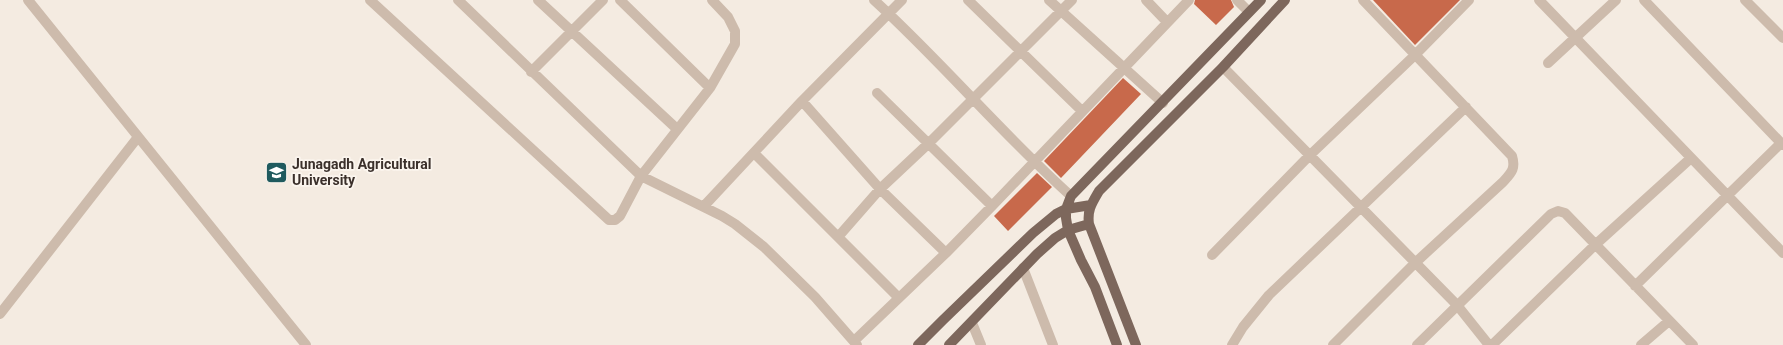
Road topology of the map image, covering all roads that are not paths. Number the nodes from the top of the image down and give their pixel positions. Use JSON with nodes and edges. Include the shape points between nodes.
{"nodes":[{"id":1,"x":28,"y":0,"type":"edge"},
{"id":2,"x":370,"y":0,"type":"edge"},
{"id":3,"x":458,"y":0,"type":"edge"},
{"id":4,"x":538,"y":0,"type":"edge"},
{"id":5,"x":603,"y":0,"type":"edge"},
{"id":6,"x":620,"y":0,"type":"edge"},
{"id":7,"x":712,"y":0,"type":"edge"},
{"id":8,"x":874,"y":0,"type":"edge"},
{"id":9,"x":902,"y":0,"type":"edge"},
{"id":10,"x":1049,"y":0,"type":"edge"},
{"id":11,"x":1072,"y":0,"type":"edge"},
{"id":12,"x":1146,"y":0,"type":"edge"},
{"id":13,"x":1189,"y":0,"type":"edge"},
{"id":14,"x":1237,"y":0,"type":"edge"},
{"id":15,"x":1261,"y":0,"type":"edge"},
{"id":16,"x":1285,"y":0,"type":"edge"},
{"id":17,"x":1363,"y":0,"type":"edge"},
{"id":18,"x":1469,"y":0,"type":"edge"},
{"id":19,"x":1538,"y":0,"type":"edge"},
{"id":20,"x":1616,"y":0,"type":"edge"},
{"id":21,"x":1644,"y":0,"type":"edge"},
{"id":22,"x":1745,"y":0,"type":"edge"},
{"id":23,"x":965,"y":1,"type":"edge"},
{"id":24,"x":1061,"y":10,"type":"junction"},
{"id":25,"x":1249,"y":12,"type":"junction"},
{"id":26,"x":889,"y":13,"type":"junction"},
{"id":27,"x":1166,"y":22,"type":"junction"},
{"id":28,"x":571,"y":32,"type":"junction"},
{"id":29,"x":1575,"y":38,"type":"junction"},
{"id":30,"x":1783,"y":38,"type":"edge"},
{"id":31,"x":1020,"y":51,"type":"junction"},
{"id":32,"x":1415,"y":55,"type":"junction"},
{"id":33,"x":1548,"y":63,"type":"dead end"},
{"id":34,"x":1124,"y":67,"type":"junction"},
{"id":35,"x":1223,"y":67,"type":"junction"},
{"id":36,"x":531,"y":72,"type":"junction"},
{"id":37,"x":710,"y":88,"type":"junction"},
{"id":38,"x":877,"y":93,"type":"dead end"},
{"id":39,"x":974,"y":98,"type":"junction"},
{"id":40,"x":802,"y":101,"type":"junction"},
{"id":41,"x":1163,"y":103,"type":"junction"},
{"id":42,"x":1466,"y":108,"type":"junction"},
{"id":43,"x":1082,"y":112,"type":"junction"},
{"id":44,"x":677,"y":129,"type":"junction"},
{"id":45,"x":138,"y":137,"type":"junction"},
{"id":46,"x":929,"y":143,"type":"junction"},
{"id":47,"x":1782,"y":144,"type":"edge"},
{"id":48,"x":754,"y":154,"type":"junction"},
{"id":49,"x":1309,"y":156,"type":"junction"},
{"id":50,"x":1691,"y":158,"type":"junction"},
{"id":51,"x":1034,"y":163,"type":"junction"},
{"id":52,"x":644,"y":178,"type":"junction"},
{"id":53,"x":880,"y":189,"type":"junction"},
{"id":54,"x":1071,"y":196,"type":"junction"},
{"id":55,"x":1728,"y":196,"type":"junction"},
{"id":56,"x":1091,"y":205,"type":"junction"},
{"id":57,"x":704,"y":206,"type":"junction"},
{"id":58,"x":992,"y":206,"type":"junction"},
{"id":59,"x":1360,"y":208,"type":"junction"},
{"id":60,"x":1066,"y":209,"type":"junction"},
{"id":61,"x":1089,"y":224,"type":"junction"},
{"id":62,"x":1068,"y":230,"type":"junction"},
{"id":63,"x":838,"y":237,"type":"junction"},
{"id":64,"x":1595,"y":245,"type":"junction"},
{"id":65,"x":946,"y":253,"type":"junction"},
{"id":66,"x":1783,"y":253,"type":"edge"},
{"id":67,"x":1212,"y":255,"type":"dead end"},
{"id":68,"x":1415,"y":263,"type":"junction"},
{"id":69,"x":1024,"y":268,"type":"junction"},
{"id":70,"x":1635,"y":286,"type":"junction"},
{"id":71,"x":899,"y":298,"type":"junction"},
{"id":72,"x":1457,"y":306,"type":"junction"},
{"id":73,"x":0,"y":314,"type":"edge"},
{"id":74,"x":1669,"y":320,"type":"junction"},
{"id":75,"x":972,"y":322,"type":"junction"},
{"id":76,"x":855,"y":343,"type":"edge"},
{"id":77,"x":306,"y":345,"type":"edge"},
{"id":78,"x":918,"y":345,"type":"edge"},
{"id":79,"x":949,"y":345,"type":"edge"},
{"id":80,"x":981,"y":345,"type":"edge"},
{"id":81,"x":1053,"y":345,"type":"edge"},
{"id":82,"x":1117,"y":345,"type":"edge"},
{"id":83,"x":1136,"y":345,"type":"edge"},
{"id":84,"x":1232,"y":345,"type":"edge"},
{"id":85,"x":1333,"y":345,"type":"edge"},
{"id":86,"x":1417,"y":345,"type":"edge"},
{"id":87,"x":1489,"y":345,"type":"edge"},
{"id":88,"x":1492,"y":345,"type":"edge"},
{"id":89,"x":1641,"y":345,"type":"edge"},
{"id":90,"x":1694,"y":345,"type":"edge"}],
"edges":[{"from":1,"to":45,"type":"street"},
{"from":2,"to":52,"type":"street","via":[[609,220],[615,220],[620,216]]},
{"from":3,"to":36,"type":"street"},
{"from":4,"to":28,"type":"street"},
{"from":5,"to":28,"type":"street"},
{"from":6,"to":37,"type":"street"},
{"from":7,"to":37,"type":"street","via":[[728,18],[735,31],[735,44]]},
{"from":8,"to":26,"type":"street"},
{"from":9,"to":26,"type":"street"},
{"from":10,"to":24,"type":"street"},
{"from":11,"to":24,"type":"street"},
{"from":12,"to":27,"type":"street"},
{"from":13,"to":27,"type":"street"},
{"from":14,"to":25,"type":"street"},
{"from":15,"to":25,"type":"main road"},
{"from":16,"to":35,"type":"main road"},
{"from":17,"to":32,"type":"street"},
{"from":18,"to":32,"type":"street"},
{"from":19,"to":29,"type":"street"},
{"from":20,"to":29,"type":"street"},
{"from":21,"to":47,"type":"street"},
{"from":22,"to":30,"type":"street"},
{"from":23,"to":31,"type":"street"},
{"from":24,"to":31,"type":"street"},
{"from":24,"to":34,"type":"street"},
{"from":25,"to":41,"type":"main road"},
{"from":26,"to":39,"type":"street"},
{"from":26,"to":40,"type":"street"},
{"from":27,"to":34,"type":"street"},
{"from":28,"to":36,"type":"street"},
{"from":28,"to":44,"type":"street"},
{"from":29,"to":33,"type":"street"},
{"from":29,"to":50,"type":"street"},
{"from":31,"to":39,"type":"street"},
{"from":31,"to":43,"type":"street"},
{"from":32,"to":42,"type":"street"},
{"from":32,"to":49,"type":"street"},
{"from":34,"to":41,"type":"street"},
{"from":34,"to":43,"type":"street"},
{"from":35,"to":49,"type":"street"},
{"from":35,"to":56,"type":"main road","via":[[1100,191]]},
{"from":36,"to":52,"type":"street"},
{"from":37,"to":44,"type":"street"},
{"from":38,"to":46,"type":"street"},
{"from":39,"to":46,"type":"street"},
{"from":39,"to":51,"type":"street"},
{"from":40,"to":48,"type":"street"},
{"from":40,"to":53,"type":"street"},
{"from":41,"to":54,"type":"main road"},
{"from":42,"to":59,"type":"street"},
{"from":42,"to":68,"type":"street","via":[[1512,156],[1515,164],[1503,182]]},
{"from":43,"to":51,"type":"street"},
{"from":44,"to":52,"type":"street"},
{"from":45,"to":73,"type":"street"},
{"from":45,"to":77,"type":"street"},
{"from":46,"to":53,"type":"street"},
{"from":46,"to":58,"type":"street"},
{"from":47,"to":55,"type":"street"},
{"from":48,"to":57,"type":"street"},
{"from":48,"to":63,"type":"street"},
{"from":49,"to":59,"type":"street"},
{"from":49,"to":67,"type":"street"},
{"from":50,"to":55,"type":"street"},
{"from":50,"to":64,"type":"street"},
{"from":51,"to":54,"type":"street"},
{"from":51,"to":58,"type":"street"},
{"from":52,"to":57,"type":"street"},
{"from":53,"to":63,"type":"street"},
{"from":53,"to":65,"type":"street"},
{"from":54,"to":60,"type":"main road"},
{"from":55,"to":66,"type":"street"},
{"from":55,"to":70,"type":"street"},
{"from":56,"to":60,"type":"main road"},
{"from":56,"to":61,"type":"main road","via":[[1088,214]]},
{"from":57,"to":76,"type":"street","via":[[735,224],[764,247],[810,292]]},
{"from":58,"to":65,"type":"street"},
{"from":59,"to":68,"type":"street"},
{"from":59,"to":84,"type":"street","via":[[1269,295]]},
{"from":60,"to":62,"type":"main road"},
{"from":60,"to":78,"type":"main road","via":[[1034,233]]},
{"from":61,"to":62,"type":"main road"},
{"from":61,"to":83,"type":"main road"},
{"from":62,"to":69,"type":"main road","via":[[1055,238]]},
{"from":62,"to":82,"type":"main road","via":[[1095,287]]},
{"from":63,"to":71,"type":"street"},
{"from":64,"to":70,"type":"street"},
{"from":64,"to":72,"type":"street","via":[[1565,213],[1558,211],[1551,214]]},
{"from":64,"to":88,"type":"street"},
{"from":65,"to":71,"type":"street"},
{"from":68,"to":72,"type":"street"},
{"from":68,"to":85,"type":"street"},
{"from":69,"to":75,"type":"main road"},
{"from":69,"to":81,"type":"street"},
{"from":70,"to":74,"type":"street"},
{"from":71,"to":76,"type":"street"},
{"from":72,"to":86,"type":"street"},
{"from":72,"to":87,"type":"street"},
{"from":74,"to":89,"type":"street"},
{"from":74,"to":90,"type":"street"},
{"from":75,"to":79,"type":"main road"},
{"from":75,"to":80,"type":"street"}]}
